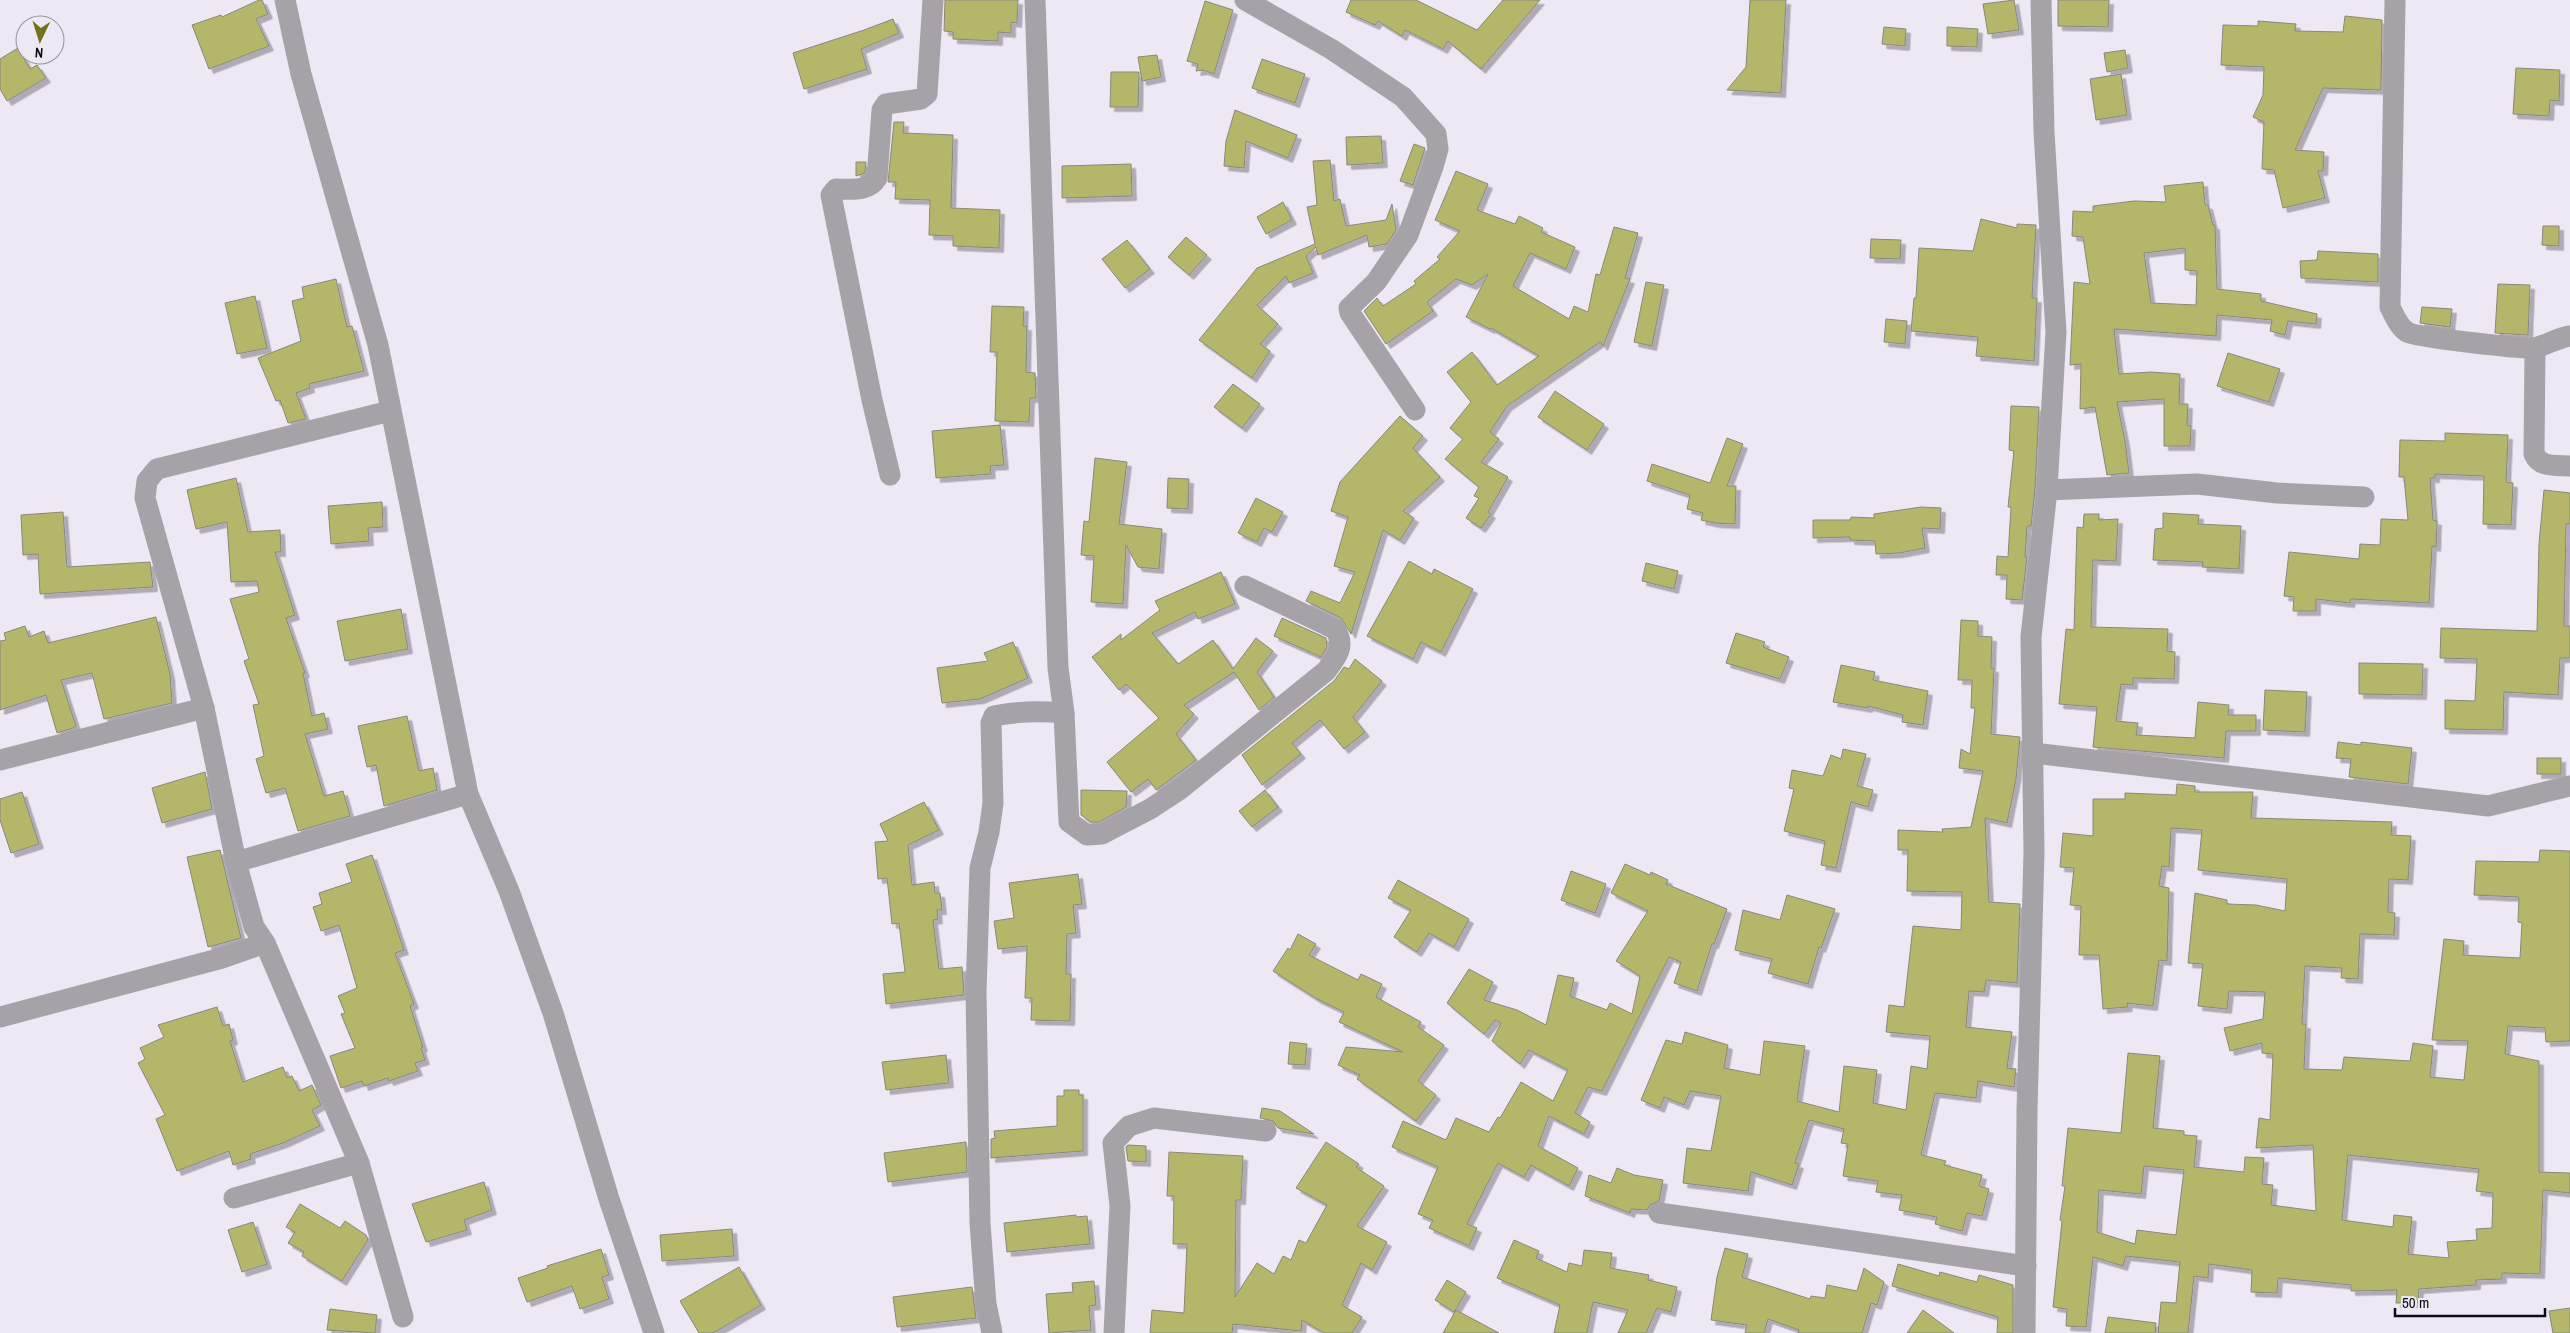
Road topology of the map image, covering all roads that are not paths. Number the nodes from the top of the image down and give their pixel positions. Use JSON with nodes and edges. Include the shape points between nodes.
{"nodes":[{"id":1,"x":285,"y":0,"type":"edge"},
{"id":2,"x":933,"y":0,"type":"edge"},
{"id":3,"x":1035,"y":0,"type":"edge"},
{"id":4,"x":1245,"y":0,"type":"edge"},
{"id":5,"x":2041,"y":0,"type":"edge"},
{"id":6,"x":2395,"y":0,"type":"edge"},
{"id":7,"x":1278,"y":7,"type":"edge"},
{"id":8,"x":2570,"y":336,"type":"edge"},
{"id":9,"x":2535,"y":348,"type":"junction"},
{"id":10,"x":1415,"y":410,"type":"dead end"},
{"id":11,"x":390,"y":411,"type":"junction"},
{"id":12,"x":2570,"y":466,"type":"edge"},
{"id":13,"x":890,"y":475,"type":"dead end"},
{"id":14,"x":2047,"y":490,"type":"junction"},
{"id":15,"x":2364,"y":496,"type":"dead end"},
{"id":16,"x":1246,"y":586,"type":"dead end"},
{"id":17,"x":204,"y":708,"type":"junction"},
{"id":18,"x":1064,"y":713,"type":"junction"},
{"id":19,"x":2033,"y":753,"type":"junction"},
{"id":20,"x":0,"y":760,"type":"edge"},
{"id":21,"x":2570,"y":786,"type":"edge"},
{"id":22,"x":468,"y":794,"type":"junction"},
{"id":23,"x":236,"y":862,"type":"junction"},
{"id":24,"x":265,"y":943,"type":"junction"},
{"id":25,"x":0,"y":1018,"type":"edge"},
{"id":26,"x":1266,"y":1132,"type":"dead end"},
{"id":27,"x":359,"y":1163,"type":"junction"},
{"id":28,"x":234,"y":1198,"type":"dead end"},
{"id":29,"x":1659,"y":1214,"type":"dead end"},
{"id":30,"x":2026,"y":1266,"type":"junction"},
{"id":31,"x":403,"y":1317,"type":"dead end"},
{"id":32,"x":654,"y":1333,"type":"edge"},
{"id":33,"x":992,"y":1333,"type":"edge"},
{"id":34,"x":1114,"y":1333,"type":"edge"},
{"id":35,"x":2025,"y":1333,"type":"edge"}],
"edges":[{"from":1,"to":11,"type":"street","via":[[301,74],[378,345]]},
{"from":2,"to":13,"type":"street","via":[[927,94],[921,99],[886,104],[882,110],[877,178],[872,186],[836,189],[831,196]]},
{"from":3,"to":18,"type":"street","via":[[1058,668]]},
{"from":4,"to":7,"type":"street"},
{"from":5,"to":14,"type":"street","via":[[2044,132],[2056,332]]},
{"from":6,"to":9,"type":"street","via":[[2390,307],[2408,332]]},
{"from":7,"to":10,"type":"street","via":[[1403,97],[1436,134],[1438,149],[1434,167],[1408,235],[1376,282],[1349,308]]},
{"from":8,"to":9,"type":"street","via":[[2556,338]]},
{"from":9,"to":12,"type":"street","via":[[2534,454],[2544,465]]},
{"from":11,"to":17,"type":"street","via":[[156,468],[147,481],[146,498]]},
{"from":11,"to":22,"type":"street"},
{"from":14,"to":15,"type":"street","via":[[2197,484],[2276,493]]},
{"from":14,"to":19,"type":"street","via":[[2031,636]]},
{"from":16,"to":18,"type":"street","via":[[1335,629],[1341,639],[1339,655],[1326,671],[1179,790],[1102,834],[1088,835],[1072,826],[1069,822]]},
{"from":17,"to":20,"type":"street"},
{"from":17,"to":23,"type":"street"},
{"from":18,"to":33,"type":"street","via":[[1003,714],[994,716],[990,723],[993,803],[980,868],[976,992],[980,1223],[986,1304]]},
{"from":19,"to":21,"type":"street","via":[[2488,806]]},
{"from":19,"to":30,"type":"street"},
{"from":22,"to":23,"type":"street"},
{"from":22,"to":32,"type":"street","via":[[509,891],[553,1013],[609,1199]]},
{"from":23,"to":24,"type":"street","via":[[254,927]]},
{"from":24,"to":25,"type":"street","via":[[222,958]]},
{"from":24,"to":27,"type":"street"},
{"from":26,"to":34,"type":"street","via":[[1154,1118],[1129,1126],[1113,1143],[1120,1206]]},
{"from":27,"to":28,"type":"street"},
{"from":27,"to":31,"type":"street"},
{"from":29,"to":30,"type":"street"},
{"from":30,"to":35,"type":"street"}]}
